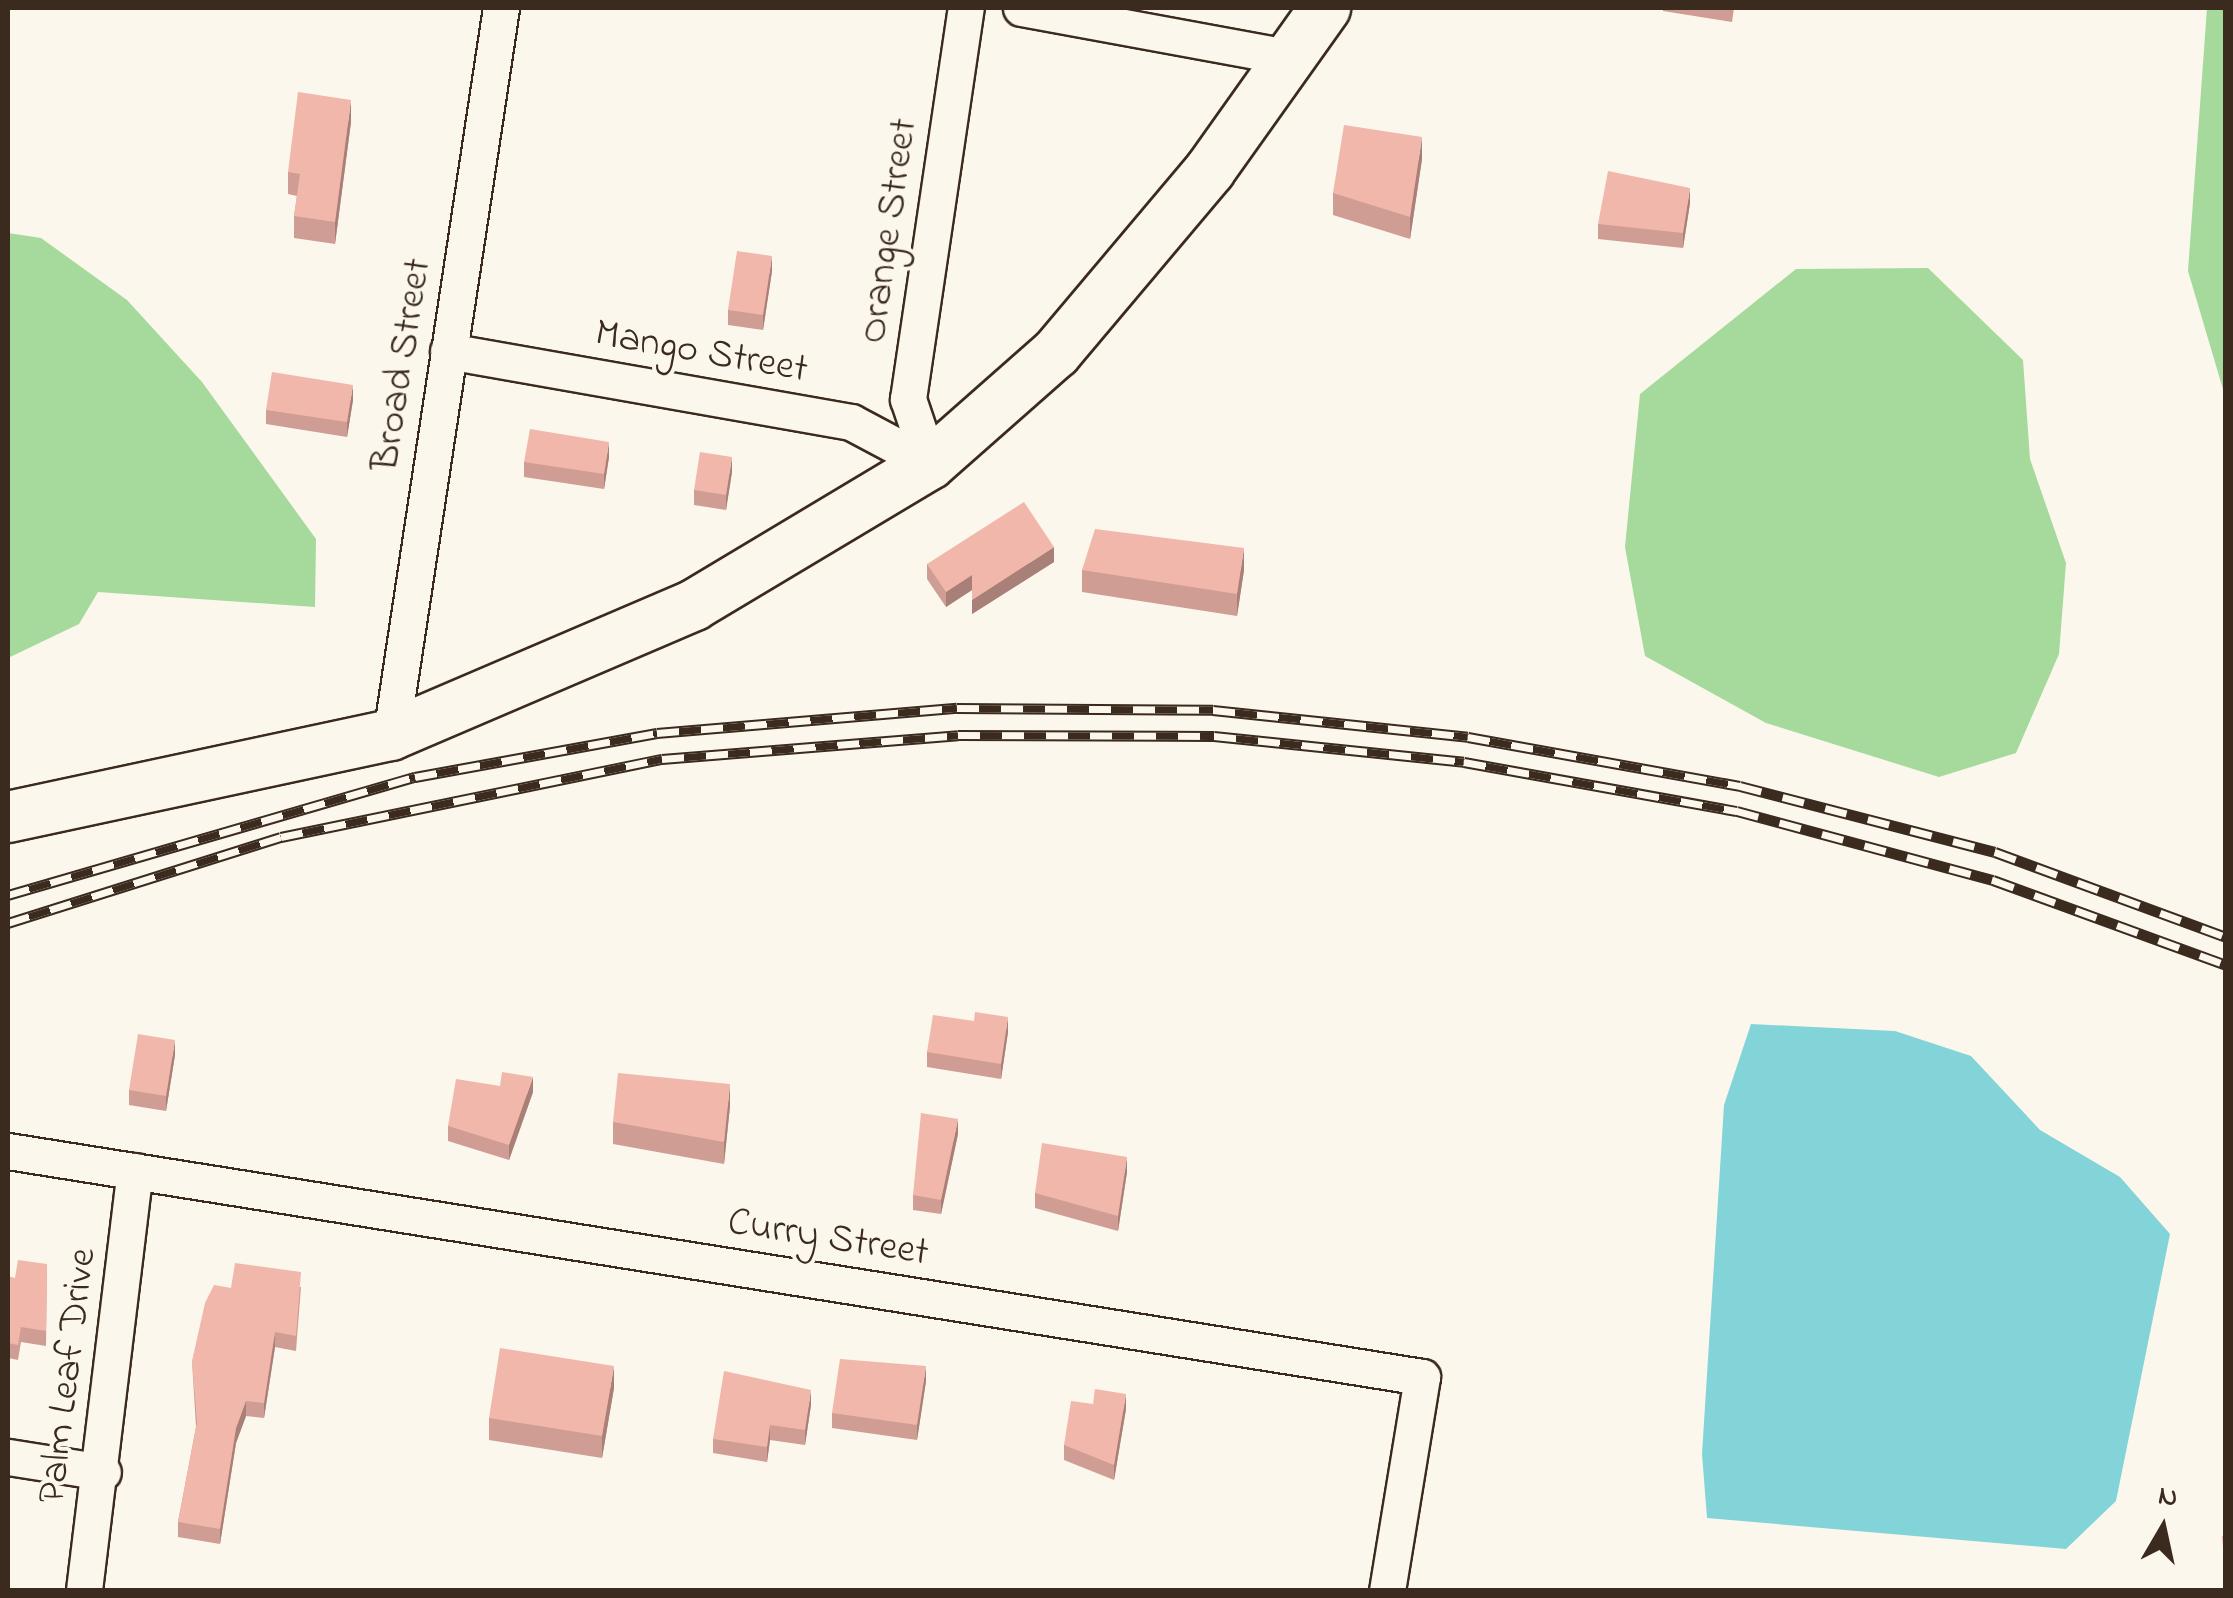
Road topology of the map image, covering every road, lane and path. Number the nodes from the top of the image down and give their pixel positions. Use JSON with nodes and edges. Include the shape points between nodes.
{"nodes":[{"id":1,"x":501,"y":8,"type":"edge"},
{"id":2,"x":966,"y":8,"type":"edge"},
{"id":3,"x":1021,"y":8,"type":"edge"},
{"id":4,"x":1325,"y":8,"type":"edge"},
{"id":5,"x":1294,"y":58,"type":"junction"},
{"id":6,"x":448,"y":352,"type":"junction"},
{"id":7,"x":930,"y":464,"type":"junction"},
{"id":8,"x":391,"y":735,"type":"junction"},
{"id":9,"x":8,"y":817,"type":"edge"},
{"id":10,"x":8,"y":1152,"type":"edge"},
{"id":11,"x":135,"y":1171,"type":"junction"},
{"id":12,"x":8,"y":1458,"type":"edge"},
{"id":13,"x":103,"y":1472,"type":"junction"},
{"id":14,"x":84,"y":1590,"type":"edge"},
{"id":15,"x":1387,"y":1590,"type":"edge"}],
"edges":[{"from":1,"to":6,"type":"street","name":"Broad Street"},
{"from":2,"to":7,"type":"street","name":"Orange Street","via":[[908,398]]},
{"from":3,"to":5,"type":"street"},
{"from":4,"to":5,"type":"main road"},
{"from":5,"to":7,"type":"main road","via":[[1056,353]]},
{"from":6,"to":7,"type":"street","name":"Mango Street","via":[[851,422]]},
{"from":6,"to":8,"type":"street","name":"Broad Street"},
{"from":7,"to":8,"type":"main road","via":[[694,606]]},
{"from":8,"to":9,"type":"main road"},
{"from":10,"to":11,"type":"street","name":"Curry Street"},
{"from":11,"to":13,"type":"street","name":"Palm Leaf Drive"},
{"from":11,"to":15,"type":"street","name":"Curry Street","via":[[1422,1378]]},
{"from":12,"to":13,"type":"street"},
{"from":13,"to":14,"type":"street","name":"Palm Leaf Drive"}]}
